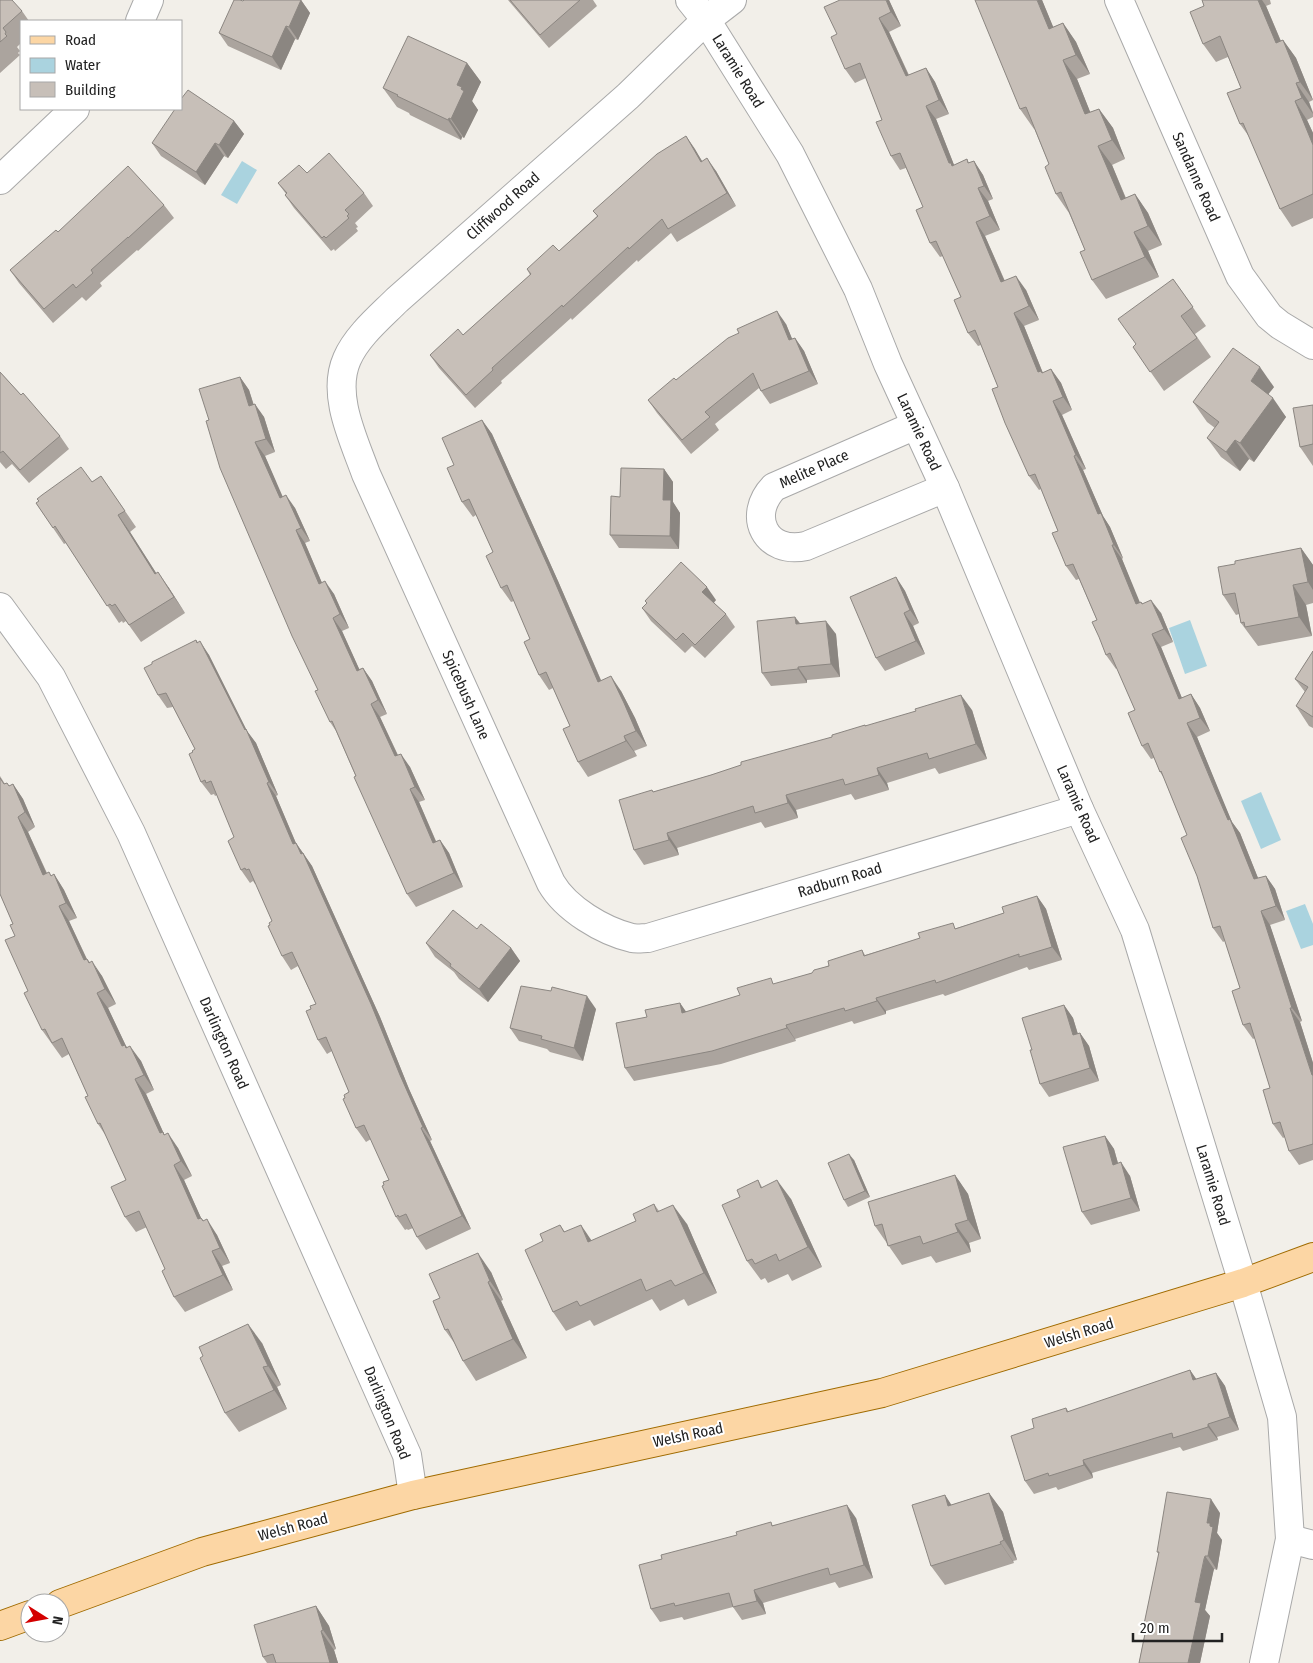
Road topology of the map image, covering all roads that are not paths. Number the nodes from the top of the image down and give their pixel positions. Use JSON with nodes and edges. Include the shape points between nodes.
{"nodes":[{"id":1,"x":149,"y":0,"type":"edge"},
{"id":2,"x":732,"y":0,"type":"edge"},
{"id":3,"x":1119,"y":0,"type":"edge"},
{"id":4,"x":698,"y":10,"type":"edge"},
{"id":5,"x":140,"y":20,"type":"edge"},
{"id":6,"x":74,"y":110,"type":"edge"},
{"id":7,"x":0,"y":180,"type":"edge"},
{"id":8,"x":1305,"y":340,"type":"edge"},
{"id":9,"x":916,"y":425,"type":"junction"},
{"id":10,"x":356,"y":445,"type":"joint"},
{"id":11,"x":945,"y":488,"type":"junction"},
{"id":12,"x":0,"y":607,"type":"edge"},
{"id":13,"x":1080,"y":809,"type":"junction"},
{"id":14,"x":602,"y":926,"type":"joint"},
{"id":15,"x":1313,"y":1256,"type":"edge"},
{"id":16,"x":1243,"y":1283,"type":"junction"},
{"id":17,"x":413,"y":1495,"type":"junction"},
{"id":18,"x":1301,"y":1542,"type":"edge"},
{"id":19,"x":70,"y":1600,"type":"edge"},
{"id":20,"x":20,"y":1619,"type":"edge"},
{"id":21,"x":0,"y":1626,"type":"edge"},
{"id":22,"x":1264,"y":1663,"type":"edge"}],
"edges":[{"from":1,"to":5,"type":"street"},
{"from":2,"to":4,"type":"street","name":"Cliffwood Road"},
{"from":3,"to":8,"type":"street","name":"Sandanne Road","via":[[1240,276],[1269,316]]},
{"from":4,"to":9,"type":"street","name":"Laramie Road","via":[[798,169],[858,290]]},
{"from":4,"to":10,"type":"street","name":"Cliffwood Road","via":[[628,96],[397,300],[364,334],[347,358],[342,377],[343,407]]},
{"from":6,"to":7,"type":"street"},
{"from":9,"to":11,"type":"street","name":"Laramie Road"},
{"from":9,"to":11,"type":"street","name":"Melite Place","via":[[774,487],[761,506],[763,528],[769,537],[786,547],[806,546]]},
{"from":10,"to":14,"type":"street","name":"Spicebush Lane","via":[[366,474],[551,883],[563,901]]},
{"from":11,"to":13,"type":"street","name":"Laramie Road"},
{"from":12,"to":17,"type":"street","name":"Darlington Road","via":[[51,677],[131,833],[407,1454]]},
{"from":13,"to":14,"type":"street","name":"Radburn Road","via":[[648,938],[634,939]]},
{"from":13,"to":16,"type":"street","name":"Laramie Road","via":[[1135,930]]},
{"from":15,"to":16,"type":"main road","name":"Welsh Road"},
{"from":16,"to":17,"type":"main road","name":"Welsh Road","via":[[882,1393]]},
{"from":16,"to":18,"type":"street","name":"Laramie Road","via":[[1282,1417]]},
{"from":17,"to":19,"type":"main road","name":"Welsh Road","via":[[202,1552]]},
{"from":18,"to":22,"type":"street","name":"Laramie Road"},
{"from":20,"to":21,"type":"main road"}]}
